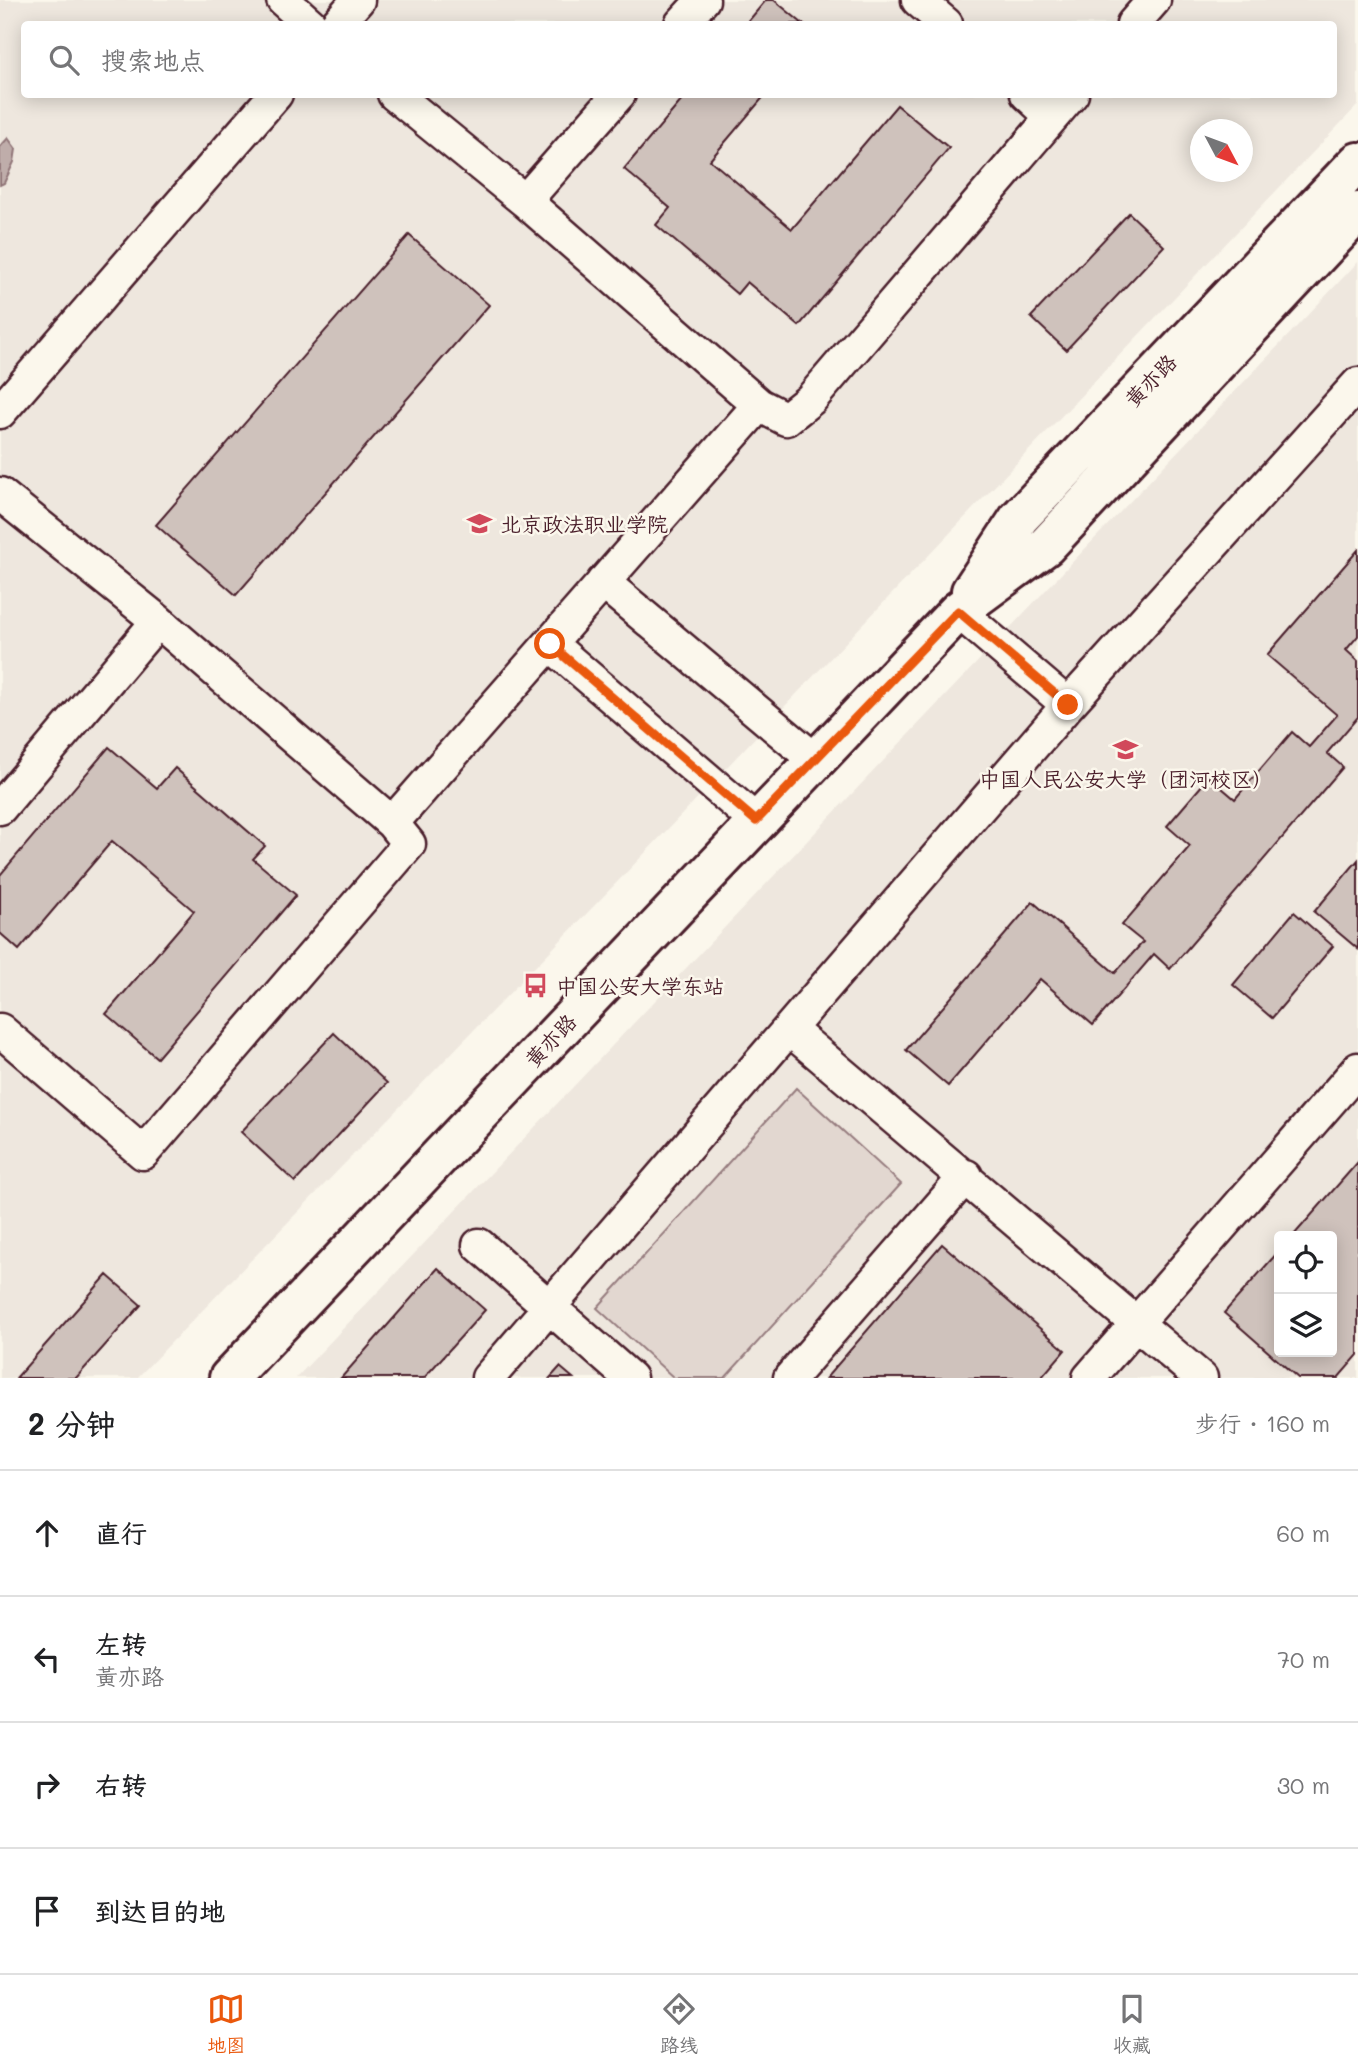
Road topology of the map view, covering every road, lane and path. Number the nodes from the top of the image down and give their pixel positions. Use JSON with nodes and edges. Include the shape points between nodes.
{"nodes":[{"id":1,"x":283,"y":0,"type":"edge"},
{"id":2,"x":358,"y":0,"type":"edge"},
{"id":3,"x":702,"y":0,"type":"edge"},
{"id":4,"x":918,"y":0,"type":"edge"},
{"id":5,"x":1154,"y":0,"type":"edge"},
{"id":6,"x":307,"y":21,"type":"edge"},
{"id":7,"x":340,"y":21,"type":"edge"},
{"id":8,"x":684,"y":21,"type":"edge"},
{"id":9,"x":942,"y":21,"type":"edge"},
{"id":10,"x":1136,"y":21,"type":"edge"},
{"id":11,"x":273,"y":98,"type":"edge"},
{"id":12,"x":399,"y":98,"type":"edge"},
{"id":13,"x":615,"y":98,"type":"edge"},
{"id":14,"x":1039,"y":98,"type":"edge"},
{"id":15,"x":1062,"y":106,"type":"edge"},
{"id":16,"x":1358,"y":162,"type":"edge"},
{"id":17,"x":525,"y":201,"type":"junction"},
{"id":18,"x":1358,"y":212,"type":"edge"},
{"id":19,"x":1357,"y":386,"type":"edge"},
{"id":20,"x":759,"y":405,"type":"junction"},
{"id":21,"x":0,"y":412,"type":"edge"},
{"id":22,"x":0,"y":494,"type":"edge"},
{"id":23,"x":603,"y":582,"type":"junction"},
{"id":24,"x":958,"y":611,"type":"junction"},
{"id":25,"x":158,"y":621,"type":"junction"},
{"id":26,"x":550,"y":644,"type":"junction"},
{"id":27,"x":1068,"y":705,"type":"junction"},
{"id":28,"x":815,"y":760,"type":"junction"},
{"id":29,"x":0,"y":807,"type":"edge"},
{"id":30,"x":756,"y":821,"type":"junction"},
{"id":31,"x":393,"y":823,"type":"junction"},
{"id":32,"x":789,"y":1029,"type":"junction"},
{"id":33,"x":0,"y":1030,"type":"edge"},
{"id":34,"x":1358,"y":1069,"type":"edge"},
{"id":35,"x":965,"y":1176,"type":"junction"},
{"id":36,"x":480,"y":1245,"type":"dead end"},
{"id":37,"x":550,"y":1306,"type":"junction"},
{"id":38,"x":1138,"y":1324,"type":"junction"},
{"id":39,"x":229,"y":1378,"type":"edge"},
{"id":40,"x":488,"y":1378,"type":"edge"},
{"id":41,"x":630,"y":1378,"type":"edge"},
{"id":42,"x":790,"y":1378,"type":"edge"},
{"id":43,"x":1089,"y":1378,"type":"edge"},
{"id":44,"x":1201,"y":1378,"type":"edge"}],
"edges":[{"from":1,"to":6,"type":"street"},
{"from":2,"to":7,"type":"street"},
{"from":3,"to":8,"type":"street"},
{"from":4,"to":9,"type":"street"},
{"from":5,"to":10,"type":"street"},
{"from":11,"to":21,"type":"street"},
{"from":12,"to":17,"type":"street"},
{"from":13,"to":17,"type":"street"},
{"from":14,"to":15,"type":"street"},
{"from":15,"to":20,"type":"street","via":[[811,399],[786,419]]},
{"from":16,"to":24,"type":"main road","name":"黄亦路","via":[[1018,518]]},
{"from":17,"to":20,"type":"street"},
{"from":18,"to":24,"type":"main road","name":"黄亦路","via":[[1046,547]]},
{"from":19,"to":27,"type":"street"},
{"from":20,"to":23,"type":"street"},
{"from":22,"to":25,"type":"street"},
{"from":23,"to":26,"type":"street"},
{"from":23,"to":28,"type":"street"},
{"from":24,"to":27,"type":"street"},
{"from":24,"to":28,"type":"main road","name":"黄亦路"},
{"from":25,"to":29,"type":"street"},
{"from":25,"to":31,"type":"street"},
{"from":26,"to":30,"type":"street"},
{"from":26,"to":31,"type":"street"},
{"from":27,"to":32,"type":"street"},
{"from":28,"to":30,"type":"main road","name":"黄亦路"},
{"from":30,"to":39,"type":"main road","name":"黄亦路"},
{"from":31,"to":33,"type":"street","via":[[408,844],[143,1153]]},
{"from":32,"to":35,"type":"street"},
{"from":32,"to":37,"type":"street"},
{"from":34,"to":38,"type":"street"},
{"from":35,"to":38,"type":"street"},
{"from":35,"to":42,"type":"street"},
{"from":36,"to":37,"type":"street"},
{"from":37,"to":40,"type":"street"},
{"from":37,"to":41,"type":"street"},
{"from":38,"to":43,"type":"street"},
{"from":38,"to":44,"type":"street"}]}
